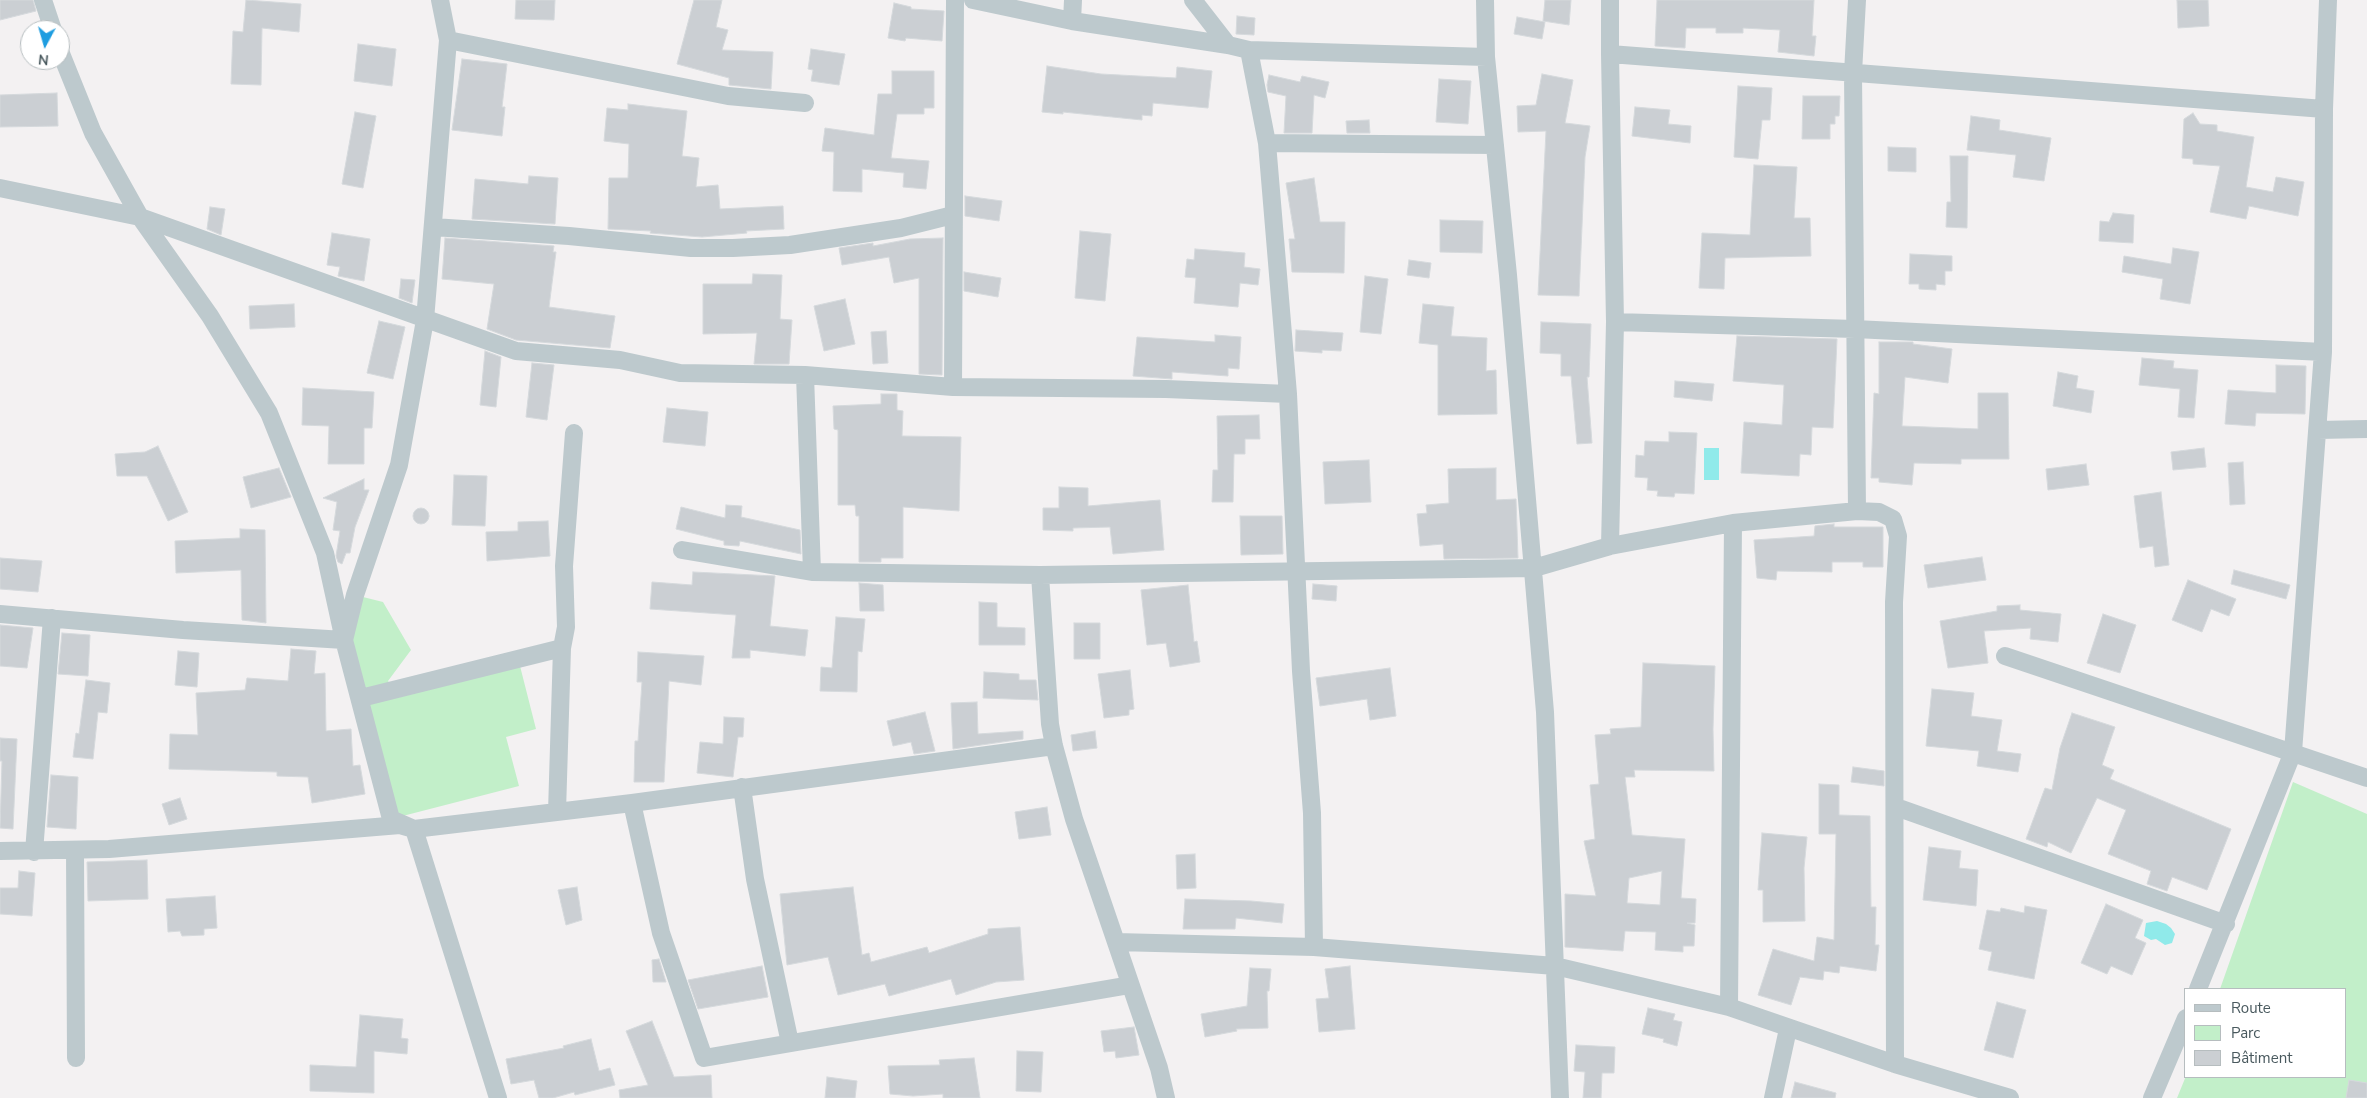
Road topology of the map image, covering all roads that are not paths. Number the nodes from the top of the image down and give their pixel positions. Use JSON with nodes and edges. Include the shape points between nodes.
{"nodes":[{"id":1,"x":43,"y":0,"type":"edge"},
{"id":2,"x":440,"y":0,"type":"edge"},
{"id":3,"x":955,"y":0,"type":"edge"},
{"id":4,"x":973,"y":0,"type":"edge"},
{"id":5,"x":1073,"y":0,"type":"edge"},
{"id":6,"x":1193,"y":0,"type":"edge"},
{"id":7,"x":1485,"y":0,"type":"edge"},
{"id":8,"x":1610,"y":0,"type":"edge"},
{"id":9,"x":1857,"y":0,"type":"edge"},
{"id":10,"x":2328,"y":0,"type":"edge"},
{"id":11,"x":50,"y":20,"type":"edge"},
{"id":12,"x":1072,"y":21,"type":"junction"},
{"id":13,"x":448,"y":40,"type":"junction"},
{"id":14,"x":1228,"y":45,"type":"junction"},
{"id":15,"x":1249,"y":50,"type":"junction"},
{"id":16,"x":1610,"y":54,"type":"junction"},
{"id":17,"x":1486,"y":57,"type":"junction"},
{"id":18,"x":68,"y":70,"type":"edge"},
{"id":19,"x":1853,"y":73,"type":"junction"},
{"id":20,"x":805,"y":103,"type":"dead end"},
{"id":21,"x":2324,"y":109,"type":"junction"},
{"id":22,"x":1267,"y":143,"type":"junction"},
{"id":23,"x":1494,"y":146,"type":"junction"},
{"id":24,"x":0,"y":188,"type":"edge"},
{"id":25,"x":953,"y":215,"type":"junction"},
{"id":26,"x":140,"y":217,"type":"junction"},
{"id":27,"x":433,"y":227,"type":"junction"},
{"id":28,"x":426,"y":320,"type":"junction"},
{"id":29,"x":1616,"y":322,"type":"junction"},
{"id":30,"x":1855,"y":329,"type":"junction"},
{"id":31,"x":2323,"y":352,"type":"junction"},
{"id":32,"x":806,"y":375,"type":"junction"},
{"id":33,"x":953,"y":387,"type":"junction"},
{"id":34,"x":1288,"y":394,"type":"junction"},
{"id":35,"x":2367,"y":429,"type":"edge"},
{"id":36,"x":2318,"y":430,"type":"junction"},
{"id":37,"x":574,"y":433,"type":"dead end"},
{"id":38,"x":1858,"y":511,"type":"junction"},
{"id":39,"x":1733,"y":523,"type":"junction"},
{"id":40,"x":1610,"y":546,"type":"junction"},
{"id":41,"x":682,"y":550,"type":"dead end"},
{"id":42,"x":1534,"y":568,"type":"junction"},
{"id":43,"x":1296,"y":570,"type":"junction"},
{"id":44,"x":812,"y":572,"type":"junction"},
{"id":45,"x":1040,"y":575,"type":"junction"},
{"id":46,"x":0,"y":614,"type":"edge"},
{"id":47,"x":52,"y":618,"type":"junction"},
{"id":48,"x":344,"y":640,"type":"junction"},
{"id":49,"x":562,"y":648,"type":"junction"},
{"id":50,"x":2005,"y":656,"type":"dead end"},
{"id":51,"x":360,"y":698,"type":"junction"},
{"id":52,"x":1054,"y":746,"type":"junction"},
{"id":53,"x":2294,"y":752,"type":"junction"},
{"id":54,"x":2367,"y":778,"type":"edge"},
{"id":55,"x":742,"y":787,"type":"junction"},
{"id":56,"x":632,"y":803,"type":"junction"},
{"id":57,"x":1896,"y":807,"type":"junction"},
{"id":58,"x":556,"y":812,"type":"junction"},
{"id":59,"x":414,"y":830,"type":"junction"},
{"id":60,"x":75,"y":850,"type":"junction"},
{"id":61,"x":0,"y":851,"type":"edge"},
{"id":62,"x":34,"y":852,"type":"junction"},
{"id":63,"x":2226,"y":924,"type":"junction"},
{"id":64,"x":1116,"y":942,"type":"junction"},
{"id":65,"x":1314,"y":947,"type":"junction"},
{"id":66,"x":1555,"y":966,"type":"junction"},
{"id":67,"x":1130,"y":985,"type":"junction"},
{"id":68,"x":2198,"y":988,"type":"edge"},
{"id":69,"x":1729,"y":1007,"type":"junction"},
{"id":70,"x":2184,"y":1023,"type":"edge"},
{"id":71,"x":1788,"y":1029,"type":"junction"},
{"id":72,"x":790,"y":1043,"type":"junction"},
{"id":73,"x":76,"y":1058,"type":"dead end"},
{"id":74,"x":1896,"y":1064,"type":"junction"},
{"id":75,"x":498,"y":1098,"type":"edge"},
{"id":76,"x":1166,"y":1098,"type":"edge"},
{"id":77,"x":1560,"y":1098,"type":"edge"},
{"id":78,"x":1773,"y":1098,"type":"edge"},
{"id":79,"x":2010,"y":1098,"type":"edge"},
{"id":80,"x":2152,"y":1098,"type":"edge"}],
"edges":[{"from":1,"to":11,"type":"street"},
{"from":2,"to":13,"type":"street"},
{"from":3,"to":25,"type":"street"},
{"from":4,"to":12,"type":"street"},
{"from":5,"to":12,"type":"street"},
{"from":6,"to":14,"type":"street"},
{"from":7,"to":17,"type":"street"},
{"from":8,"to":16,"type":"street"},
{"from":9,"to":19,"type":"street"},
{"from":10,"to":21,"type":"street"},
{"from":12,"to":14,"type":"street"},
{"from":13,"to":20,"type":"street","via":[[728,96]]},
{"from":13,"to":27,"type":"street"},
{"from":14,"to":15,"type":"street"},
{"from":15,"to":17,"type":"street"},
{"from":15,"to":22,"type":"street"},
{"from":16,"to":19,"type":"street"},
{"from":16,"to":29,"type":"street"},
{"from":17,"to":23,"type":"street"},
{"from":18,"to":26,"type":"street","via":[[93,133]]},
{"from":19,"to":21,"type":"street"},
{"from":19,"to":30,"type":"street"},
{"from":21,"to":31,"type":"street"},
{"from":22,"to":23,"type":"street"},
{"from":22,"to":34,"type":"street"},
{"from":23,"to":42,"type":"street"},
{"from":24,"to":26,"type":"street"},
{"from":25,"to":27,"type":"street","via":[[902,228],[790,245],[733,248],[691,248]]},
{"from":25,"to":33,"type":"street"},
{"from":26,"to":28,"type":"street"},
{"from":26,"to":48,"type":"street","via":[[210,316],[269,413],[325,554]]},
{"from":27,"to":28,"type":"street"},
{"from":28,"to":32,"type":"street","via":[[516,351],[620,360],[680,373]]},
{"from":28,"to":48,"type":"street","via":[[399,465],[355,596]]},
{"from":29,"to":30,"type":"street"},
{"from":29,"to":40,"type":"street"},
{"from":30,"to":31,"type":"street"},
{"from":30,"to":38,"type":"street"},
{"from":31,"to":36,"type":"street"},
{"from":32,"to":33,"type":"street"},
{"from":32,"to":44,"type":"street"},
{"from":33,"to":34,"type":"street"},
{"from":34,"to":43,"type":"street"},
{"from":35,"to":36,"type":"street"},
{"from":36,"to":53,"type":"street"},
{"from":37,"to":49,"type":"street","via":[[564,566],[566,627]]},
{"from":38,"to":39,"type":"street"},
{"from":38,"to":57,"type":"street","via":[[1879,512],[1893,519],[1898,536],[1894,602]]},
{"from":39,"to":40,"type":"street"},
{"from":39,"to":69,"type":"street"},
{"from":40,"to":42,"type":"street"},
{"from":41,"to":44,"type":"street"},
{"from":42,"to":43,"type":"street"},
{"from":42,"to":66,"type":"street","via":[[1545,712]]},
{"from":43,"to":45,"type":"street"},
{"from":43,"to":65,"type":"street","via":[[1312,813]]},
{"from":44,"to":45,"type":"street"},
{"from":45,"to":52,"type":"street"},
{"from":46,"to":47,"type":"street"},
{"from":47,"to":48,"type":"street"},
{"from":47,"to":62,"type":"street"},
{"from":48,"to":51,"type":"street"},
{"from":49,"to":51,"type":"street"},
{"from":49,"to":58,"type":"street"},
{"from":50,"to":53,"type":"street"},
{"from":51,"to":59,"type":"street","via":[[391,819]]},
{"from":52,"to":55,"type":"street"},
{"from":52,"to":64,"type":"street","via":[[1074,820]]},
{"from":53,"to":54,"type":"street"},
{"from":53,"to":63,"type":"street"},
{"from":55,"to":56,"type":"street"},
{"from":55,"to":72,"type":"street","via":[[755,879]]},
{"from":56,"to":58,"type":"street"},
{"from":56,"to":72,"type":"street","via":[[661,933],[704,1058]]},
{"from":57,"to":63,"type":"street"},
{"from":57,"to":74,"type":"street"},
{"from":58,"to":59,"type":"street"},
{"from":59,"to":60,"type":"street","via":[[400,825]]},
{"from":59,"to":75,"type":"street"},
{"from":60,"to":62,"type":"street"},
{"from":60,"to":73,"type":"street"},
{"from":61,"to":62,"type":"street"},
{"from":63,"to":68,"type":"street"},
{"from":64,"to":65,"type":"street"},
{"from":64,"to":67,"type":"street"},
{"from":65,"to":66,"type":"street"},
{"from":66,"to":69,"type":"street"},
{"from":66,"to":77,"type":"street"},
{"from":67,"to":72,"type":"street"},
{"from":67,"to":76,"type":"street"},
{"from":69,"to":71,"type":"street"},
{"from":70,"to":80,"type":"street"},
{"from":71,"to":74,"type":"street"},
{"from":71,"to":78,"type":"street"},
{"from":74,"to":79,"type":"street"}]}
